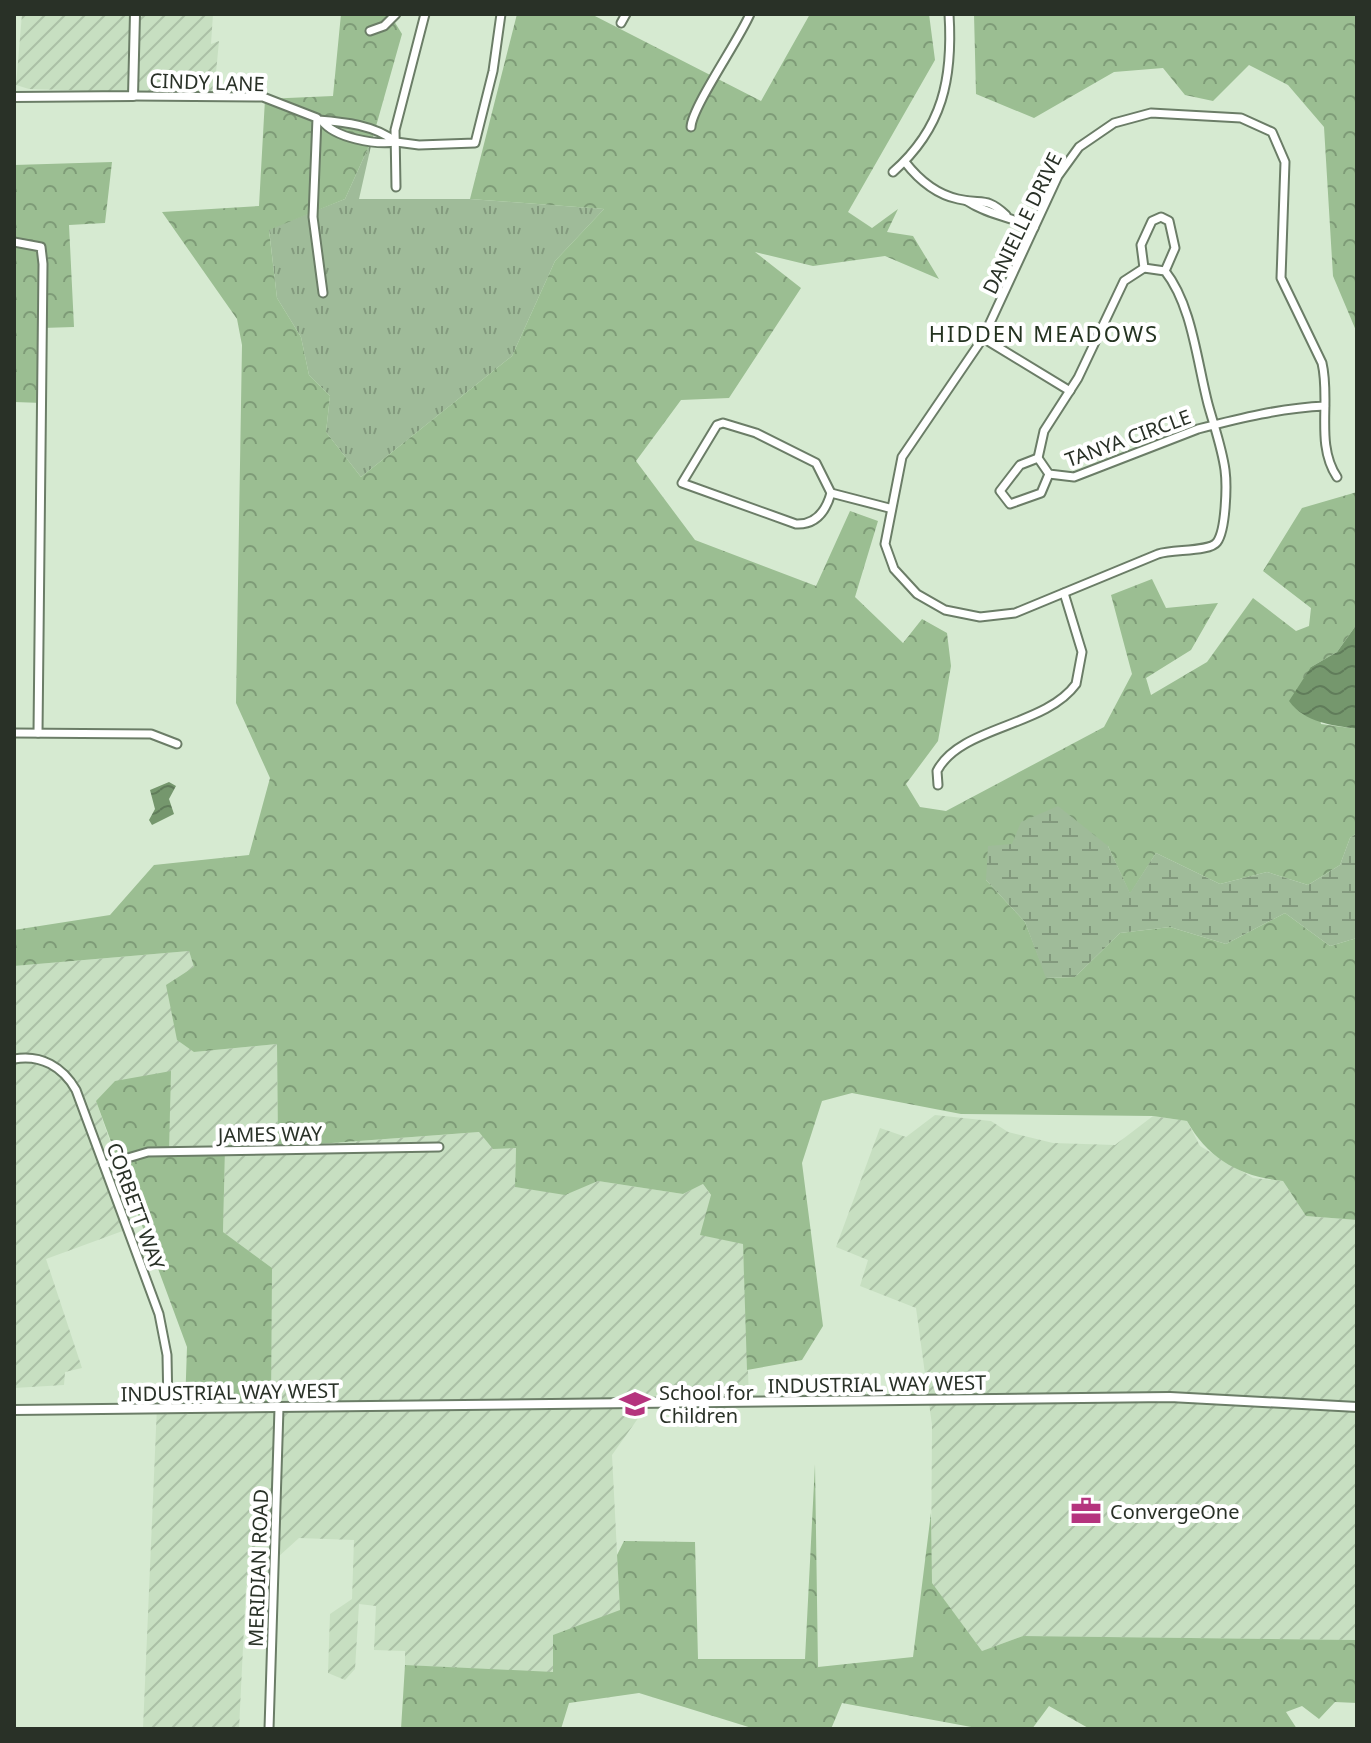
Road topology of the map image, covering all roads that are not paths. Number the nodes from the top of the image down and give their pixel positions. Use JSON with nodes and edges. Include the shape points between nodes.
{"nodes":[{"id":1,"x":135,"y":14,"type":"edge"},
{"id":2,"x":396,"y":14,"type":"edge"},
{"id":3,"x":425,"y":14,"type":"edge"},
{"id":4,"x":501,"y":14,"type":"edge"},
{"id":5,"x":626,"y":14,"type":"edge"},
{"id":6,"x":750,"y":14,"type":"edge"},
{"id":7,"x":949,"y":14,"type":"edge"},
{"id":8,"x":621,"y":23,"type":"dead end"},
{"id":9,"x":370,"y":31,"type":"dead end"},
{"id":10,"x":133,"y":96,"type":"junction"},
{"id":11,"x":14,"y":97,"type":"edge"},
{"id":12,"x":320,"y":122,"type":"junction"},
{"id":13,"x":691,"y":127,"type":"dead end"},
{"id":14,"x":396,"y":142,"type":"junction"},
{"id":15,"x":905,"y":162,"type":"junction"},
{"id":16,"x":893,"y":172,"type":"dead end"},
{"id":17,"x":396,"y":187,"type":"dead end"},
{"id":18,"x":1034,"y":228,"type":"junction"},
{"id":19,"x":14,"y":242,"type":"edge"},
{"id":20,"x":1144,"y":268,"type":"junction"},
{"id":21,"x":1165,"y":271,"type":"junction"},
{"id":22,"x":323,"y":293,"type":"dead end"},
{"id":23,"x":983,"y":338,"type":"junction"},
{"id":24,"x":1070,"y":391,"type":"junction"},
{"id":25,"x":1325,"y":406,"type":"junction"},
{"id":26,"x":1214,"y":425,"type":"junction"},
{"id":27,"x":1038,"y":458,"type":"junction"},
{"id":28,"x":1049,"y":474,"type":"junction"},
{"id":29,"x":1337,"y":477,"type":"dead end"},
{"id":30,"x":831,"y":493,"type":"junction"},
{"id":31,"x":889,"y":508,"type":"junction"},
{"id":32,"x":1064,"y":593,"type":"junction"},
{"id":33,"x":14,"y":733,"type":"edge"},
{"id":34,"x":38,"y":733,"type":"junction"},
{"id":35,"x":177,"y":744,"type":"dead end"},
{"id":36,"x":938,"y":785,"type":"dead end"},
{"id":37,"x":14,"y":1059,"type":"edge"},
{"id":38,"x":439,"y":1147,"type":"dead end"},
{"id":39,"x":104,"y":1165,"type":"junction"},
{"id":40,"x":1357,"y":1407,"type":"edge"},
{"id":41,"x":168,"y":1408,"type":"junction"},
{"id":42,"x":279,"y":1408,"type":"junction"},
{"id":43,"x":14,"y":1410,"type":"edge"},
{"id":44,"x":269,"y":1729,"type":"edge"}],
"edges":[{"from":1,"to":10,"type":"street","name":"CINDY LANE"},
{"from":2,"to":9,"type":"street"},
{"from":3,"to":14,"type":"street"},
{"from":4,"to":14,"type":"street","name":"CINDY LANE","via":[[475,143]]},
{"from":5,"to":8,"type":"street"},
{"from":6,"to":13,"type":"street","via":[[698,104]]},
{"from":7,"to":15,"type":"street","via":[[946,92],[930,131]]},
{"from":10,"to":11,"type":"street","name":"CINDY LANE"},
{"from":10,"to":12,"type":"street","name":"CINDY LANE","via":[[263,97]]},
{"from":12,"to":14,"type":"street","name":"CINDY LANE","via":[[382,144]]},
{"from":12,"to":22,"type":"street","via":[[313,217]]},
{"from":14,"to":17,"type":"street"},
{"from":15,"to":16,"type":"street"},
{"from":15,"to":18,"type":"street","via":[[931,188],[967,201],[986,200]]},
{"from":18,"to":23,"type":"street","name":"DANIELLE DRIVE"},
{"from":18,"to":25,"type":"street","name":"DANIELLE DRIVE","via":[[1071,156],[1114,123],[1165,113],[1241,118],[1263,125],[1278,141],[1285,162],[1281,278],[1322,363]]},
{"from":19,"to":34,"type":"street","via":[[41,247],[43,264]]},
{"from":20,"to":21,"type":"street"},
{"from":20,"to":21,"type":"street","via":[[1141,245],[1152,221],[1161,217],[1169,221],[1175,248]]},
{"from":20,"to":24,"type":"street","name":"TANYA CIRCLE","via":[[1124,281]]},
{"from":21,"to":26,"type":"street","name":"TANYA CIRCLE","via":[[1179,291]]},
{"from":23,"to":24,"type":"street"},
{"from":23,"to":31,"type":"street","name":"DANIELLE DRIVE","via":[[902,457]]},
{"from":24,"to":27,"type":"street","name":"TANYA CIRCLE","via":[[1040,440]]},
{"from":25,"to":26,"type":"street","name":"TANYA CIRCLE"},
{"from":25,"to":29,"type":"street","name":"DANIELLE DRIVE","via":[[1326,461]]},
{"from":26,"to":28,"type":"street","name":"TANYA CIRCLE","via":[[1074,477]]},
{"from":26,"to":32,"type":"street","name":"DANIELLE DRIVE","via":[[1226,489],[1217,542],[1208,549],[1165,552]]},
{"from":27,"to":28,"type":"street","name":"TANYA CIRCLE"},
{"from":27,"to":28,"type":"street","via":[[1020,465],[1000,491],[1010,504],[1041,493]]},
{"from":30,"to":30,"type":"street","via":[[816,463],[730,424],[717,425],[682,483],[796,524],[809,523],[822,513]]},
{"from":30,"to":31,"type":"street"},
{"from":31,"to":32,"type":"street","name":"DANIELLE DRIVE","via":[[885,539],[890,562],[909,588],[934,604],[962,615],[997,616]]},
{"from":32,"to":36,"type":"street","via":[[1082,652],[1076,684],[1043,710],[952,753],[937,771]]},
{"from":33,"to":34,"type":"street"},
{"from":34,"to":35,"type":"street","via":[[151,734]]},
{"from":37,"to":39,"type":"street","name":"CORBETT WAY","via":[[40,1060],[66,1075]]},
{"from":38,"to":39,"type":"street","name":"JAMES WAY","via":[[148,1152]]},
{"from":39,"to":41,"type":"street","name":"CORBETT WAY","via":[[159,1314],[167,1355]]},
{"from":40,"to":42,"type":"street","name":"INDUSTRIAL WAY WEST","via":[[1170,1397]]},
{"from":41,"to":42,"type":"street","name":"INDUSTRIAL WAY WEST"},
{"from":41,"to":43,"type":"street","name":"INDUSTRIAL WAY WEST"},
{"from":42,"to":44,"type":"street","name":"MERIDIAN ROAD"}]}
